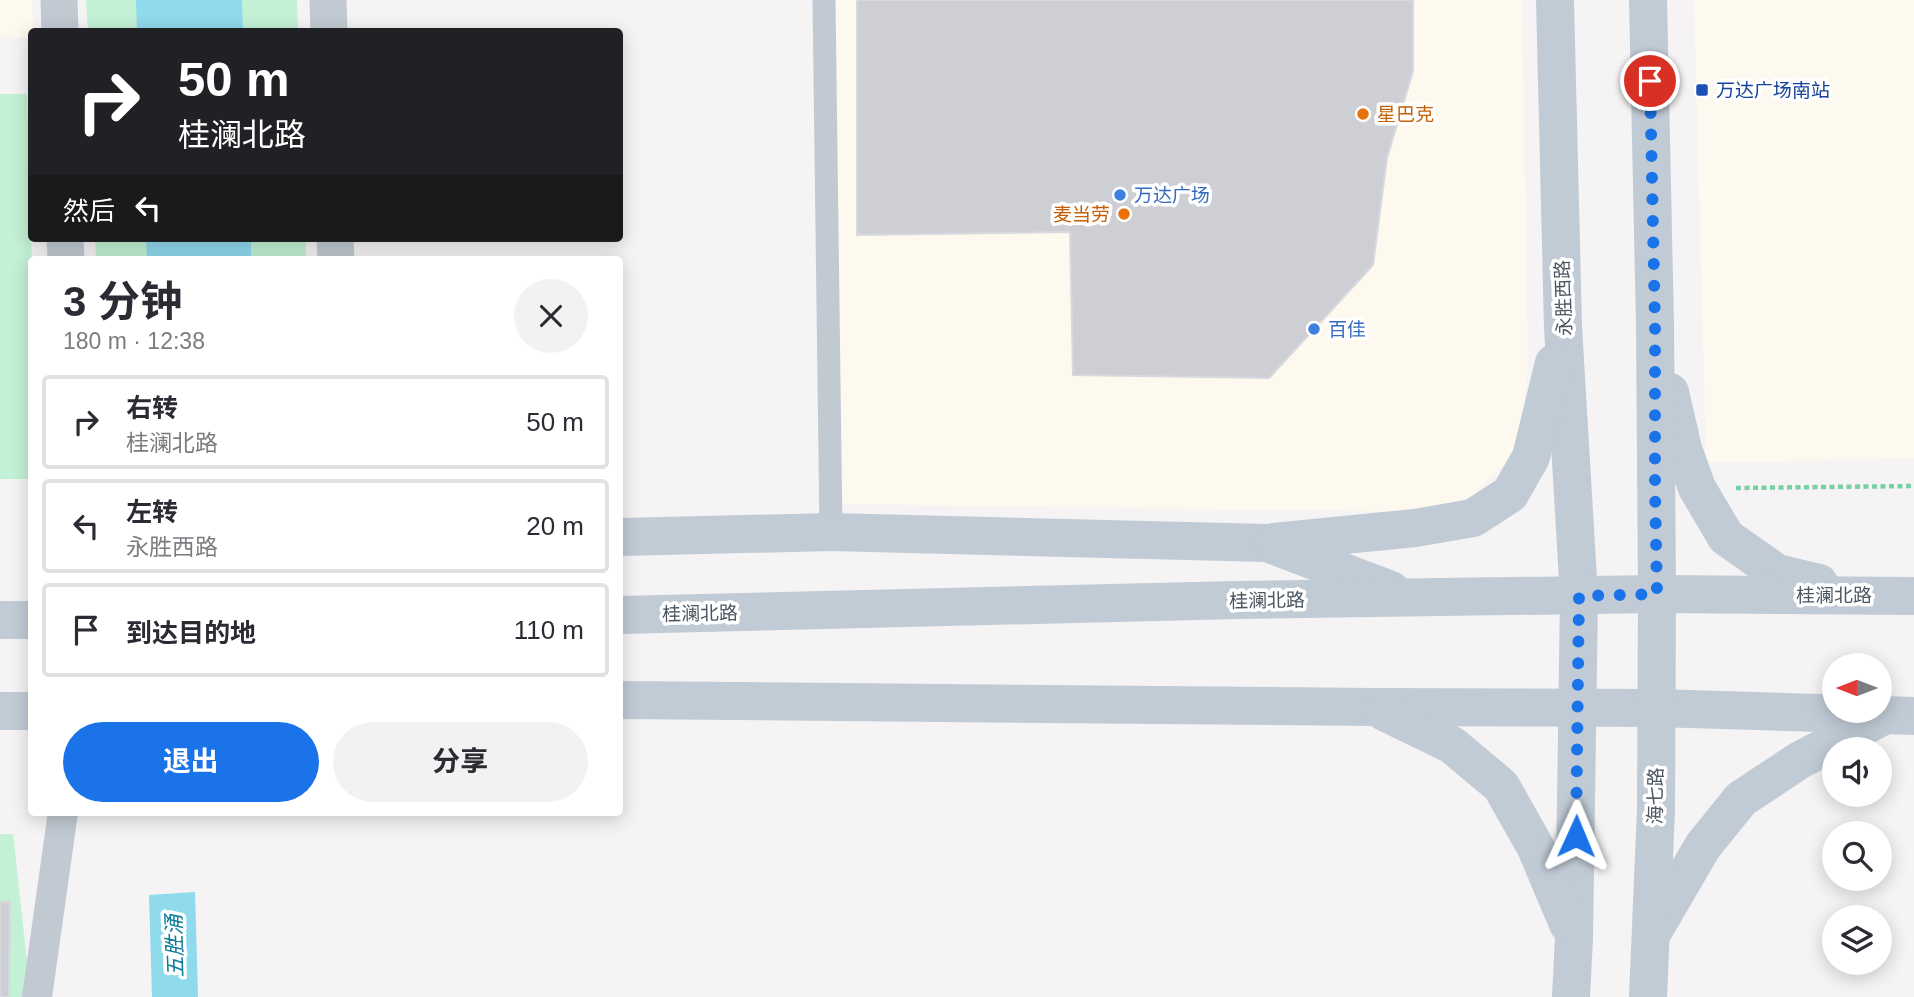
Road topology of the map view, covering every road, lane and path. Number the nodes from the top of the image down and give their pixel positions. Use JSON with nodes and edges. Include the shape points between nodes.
{"nodes":[{"id":1,"x":60,"y":0,"type":"edge"},
{"id":2,"x":328,"y":0,"type":"edge"},
{"id":3,"x":824,"y":0,"type":"edge"},
{"id":4,"x":1555,"y":0,"type":"edge"},
{"id":5,"x":1648,"y":0,"type":"edge"},
{"id":6,"x":60,"y":28,"type":"edge"},
{"id":7,"x":329,"y":28,"type":"edge"},
{"id":8,"x":1655,"y":326,"type":"junction"},
{"id":9,"x":1563,"y":327,"type":"junction"},
{"id":10,"x":1914,"y":486,"type":"edge"},
{"id":11,"x":1697,"y":488,"type":"junction"},
{"id":12,"x":831,"y":532,"type":"junction"},
{"id":13,"x":623,"y":537,"type":"edge"},
{"id":14,"x":1267,"y":543,"type":"junction"},
{"id":15,"x":1657,"y":594,"type":"junction"},
{"id":16,"x":1868,"y":595,"type":"junction"},
{"id":17,"x":1579,"y":596,"type":"junction"},
{"id":18,"x":1914,"y":596,"type":"edge"},
{"id":19,"x":1412,"y":598,"type":"junction"},
{"id":20,"x":623,"y":615,"type":"edge"},
{"id":21,"x":0,"y":620,"type":"edge"},
{"id":22,"x":28,"y":620,"type":"edge"},
{"id":23,"x":623,"y":700,"type":"edge"},
{"id":24,"x":1376,"y":708,"type":"junction"},
{"id":25,"x":1578,"y":708,"type":"junction"},
{"id":26,"x":1656,"y":708,"type":"junction"},
{"id":27,"x":0,"y":711,"type":"edge"},
{"id":28,"x":28,"y":711,"type":"edge"},
{"id":29,"x":1899,"y":716,"type":"edge"},
{"id":30,"x":62,"y":816,"type":"edge"},
{"id":31,"x":1651,"y":934,"type":"junction"},
{"id":32,"x":1574,"y":938,"type":"junction"},
{"id":33,"x":37,"y":997,"type":"edge"},
{"id":34,"x":1572,"y":997,"type":"edge"},
{"id":35,"x":1648,"y":997,"type":"edge"}],
"edges":[{"from":1,"to":6,"type":"street"},
{"from":2,"to":7,"type":"street"},
{"from":3,"to":12,"type":"street"},
{"from":4,"to":9,"type":"main road","name":"永胜西路"},
{"from":5,"to":8,"type":"main road"},
{"from":8,"to":11,"type":"main road","via":[[1683,449]]},
{"from":8,"to":15,"type":"main road"},
{"from":9,"to":14,"type":"main road","via":[[1531,457],[1510,494],[1473,518]]},
{"from":9,"to":17,"type":"main road","name":"永胜西路"},
{"from":10,"to":11,"type":"path"},
{"from":11,"to":16,"type":"main road","via":[[1726,537],[1777,573]]},
{"from":12,"to":13,"type":"main road"},
{"from":12,"to":14,"type":"main road"},
{"from":14,"to":19,"type":"main road"},
{"from":15,"to":16,"type":"main road","name":"桂澜北路"},
{"from":15,"to":17,"type":"main road","name":"桂澜北路"},
{"from":15,"to":26,"type":"main road","name":"海七路"},
{"from":16,"to":18,"type":"main road","name":"桂澜北路"},
{"from":17,"to":19,"type":"main road","name":"桂澜北路"},
{"from":17,"to":25,"type":"main road","name":"永胜西路"},
{"from":19,"to":20,"type":"main road","name":"桂澜北路"},
{"from":21,"to":22,"type":"main road"},
{"from":23,"to":24,"type":"main road"},
{"from":24,"to":25,"type":"main road"},
{"from":24,"to":32,"type":"main road","via":[[1452,746],[1502,786],[1536,848]]},
{"from":25,"to":26,"type":"main road"},
{"from":25,"to":32,"type":"main road","name":"永胜西路"},
{"from":26,"to":29,"type":"main road"},
{"from":26,"to":31,"type":"main road","name":"海七路"},
{"from":27,"to":28,"type":"main road"},
{"from":29,"to":31,"type":"main road","via":[[1800,760],[1741,799],[1703,846]]},
{"from":30,"to":33,"type":"street"},
{"from":31,"to":35,"type":"main road","name":"海七路"},
{"from":32,"to":34,"type":"main road","name":"永胜西路"}]}
